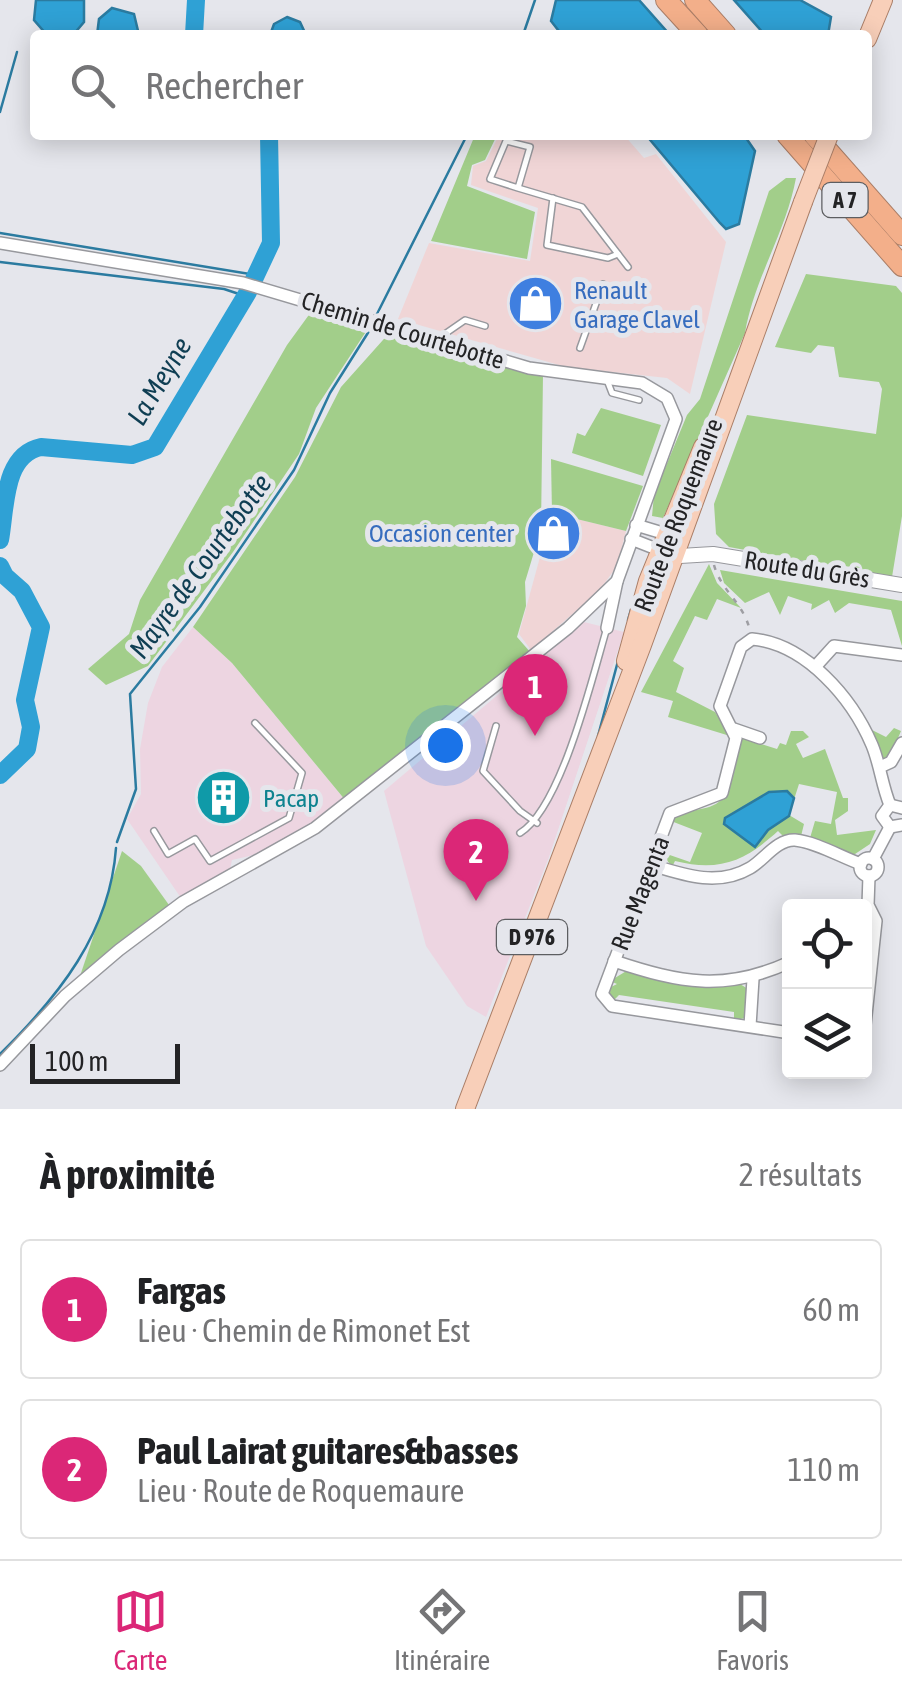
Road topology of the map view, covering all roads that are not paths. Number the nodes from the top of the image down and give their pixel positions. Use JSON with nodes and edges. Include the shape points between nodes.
{"nodes":[{"id":1,"x":666,"y":0,"type":"edge"},
{"id":2,"x":695,"y":0,"type":"edge"},
{"id":3,"x":883,"y":0,"type":"edge"},
{"id":4,"x":693,"y":30,"type":"edge"},
{"id":5,"x":722,"y":30,"type":"edge"},
{"id":6,"x":871,"y":30,"type":"edge"},
{"id":7,"x":791,"y":140,"type":"edge"},
{"id":8,"x":818,"y":140,"type":"edge"},
{"id":9,"x":827,"y":140,"type":"edge"},
{"id":10,"x":518,"y":188,"type":"junction"},
{"id":11,"x":553,"y":198,"type":"junction"},
{"id":12,"x":902,"y":235,"type":"edge"},
{"id":13,"x":0,"y":242,"type":"edge"},
{"id":14,"x":618,"y":254,"type":"junction"},
{"id":15,"x":902,"y":266,"type":"edge"},
{"id":16,"x":628,"y":267,"type":"dead end"},
{"id":17,"x":603,"y":284,"type":"dead end"},
{"id":18,"x":485,"y":326,"type":"dead end"},
{"id":19,"x":436,"y":340,"type":"junction"},
{"id":20,"x":580,"y":348,"type":"dead end"},
{"id":21,"x":607,"y":376,"type":"junction"},
{"id":22,"x":639,"y":400,"type":"dead end"},
{"id":23,"x":636,"y":525,"type":"junction"},
{"id":24,"x":631,"y":540,"type":"junction"},
{"id":25,"x":670,"y":544,"type":"junction"},
{"id":26,"x":617,"y":581,"type":"junction"},
{"id":27,"x":902,"y":585,"type":"edge"},
{"id":28,"x":607,"y":628,"type":"joint"},
{"id":29,"x":902,"y":655,"type":"edge"},
{"id":30,"x":815,"y":667,"type":"junction"},
{"id":31,"x":255,"y":723,"type":"dead end"},
{"id":32,"x":496,"y":726,"type":"dead end"},
{"id":33,"x":734,"y":729,"type":"junction"},
{"id":34,"x":760,"y":738,"type":"dead end"},
{"id":35,"x":902,"y":743,"type":"edge"},
{"id":36,"x":880,"y":767,"type":"junction"},
{"id":37,"x":896,"y":806,"type":"edge"},
{"id":38,"x":537,"y":823,"type":"junction"},
{"id":39,"x":896,"y":826,"type":"edge"},
{"id":40,"x":154,"y":831,"type":"dead end"},
{"id":41,"x":520,"y":833,"type":"dead end"},
{"id":42,"x":867,"y":862,"type":"junction"},
{"id":43,"x":652,"y":866,"type":"junction"},
{"id":44,"x":867,"y":899,"type":"edge"},
{"id":45,"x":872,"y":916,"type":"edge"},
{"id":46,"x":872,"y":959,"type":"edge"},
{"id":47,"x":614,"y":961,"type":"junction"},
{"id":48,"x":782,"y":966,"type":"edge"},
{"id":49,"x":753,"y":979,"type":"junction"},
{"id":50,"x":750,"y":1026,"type":"junction"},
{"id":51,"x":782,"y":1031,"type":"edge"},
{"id":52,"x":0,"y":1065,"type":"edge"},
{"id":53,"x":465,"y":1109,"type":"edge"}],
"edges":[{"from":1,"to":4,"type":"highway"},
{"from":2,"to":5,"type":"highway"},
{"from":3,"to":6,"type":"main road"},
{"from":7,"to":15,"type":"highway","number":"A 7"},
{"from":8,"to":12,"type":"highway","number":"A 7"},
{"from":9,"to":25,"type":"main road","name":"Route de Roquemaure","number":"D 976","bridge":true},
{"from":10,"to":10,"type":"lane","via":[[530,147],[506,140],[490,180]]},
{"from":10,"to":11,"type":"lane"},
{"from":11,"to":14,"type":"lane","via":[[582,207]]},
{"from":11,"to":14,"type":"lane","via":[[547,245],[608,258]]},
{"from":13,"to":19,"type":"street","name":"Chemin de Courtebotte","via":[[243,282]]},
{"from":14,"to":16,"type":"lane"},
{"from":17,"to":20,"type":"lane"},
{"from":18,"to":19,"type":"lane","via":[[465,320]]},
{"from":19,"to":21,"type":"street","name":"Chemin de Courtebotte","via":[[529,368]]},
{"from":21,"to":22,"type":"lane","via":[[612,393]]},
{"from":21,"to":23,"type":"street","name":"Chemin de Courtebotte","via":[[654,388],[673,406],[676,419]]},
{"from":23,"to":24,"type":"street"},
{"from":23,"to":25,"type":"street"},
{"from":24,"to":25,"type":"street"},
{"from":24,"to":26,"type":"street"},
{"from":25,"to":27,"type":"street","name":"Route du Grès"},
{"from":25,"to":53,"type":"main road","name":"Route de Roquemaure","number":"D 976"},
{"from":26,"to":28,"type":"street"},
{"from":26,"to":52,"type":"street","via":[[376,784],[316,828],[183,902],[119,950]]},
{"from":28,"to":38,"type":"lane","via":[[570,746]]},
{"from":29,"to":30,"type":"street","via":[[834,646]]},
{"from":30,"to":33,"type":"street","name":"Rue Magenta","via":[[765,640],[741,646],[720,706]]},
{"from":30,"to":36,"type":"street","via":[[858,716]]},
{"from":31,"to":40,"type":"lane","via":[[302,773],[289,818],[210,860],[195,838],[168,854]]},
{"from":32,"to":38,"type":"lane","via":[[483,771]]},
{"from":33,"to":34,"type":"street"},
{"from":33,"to":43,"type":"street","name":"Rue Magenta","via":[[722,793],[670,812]]},
{"from":35,"to":36,"type":"street"},
{"from":36,"to":37,"type":"street"},
{"from":37,"to":39,"type":"street","via":[[882,816]]},
{"from":38,"to":41,"type":"lane"},
{"from":39,"to":42,"type":"street"},
{"from":42,"to":43,"type":"street","via":[[797,840],[724,878]]},
{"from":42,"to":44,"type":"street","via":[[862,872],[870,876]]},
{"from":43,"to":47,"type":"street","name":"Rue Magenta"},
{"from":45,"to":46,"type":"street"},
{"from":47,"to":49,"type":"street","via":[[685,980]]},
{"from":47,"to":50,"type":"street","name":"Rue Magenta","via":[[602,994],[612,1006]]},
{"from":48,"to":49,"type":"street"},
{"from":49,"to":50,"type":"street"},
{"from":50,"to":51,"type":"street","name":"Rue Magenta"}]}
